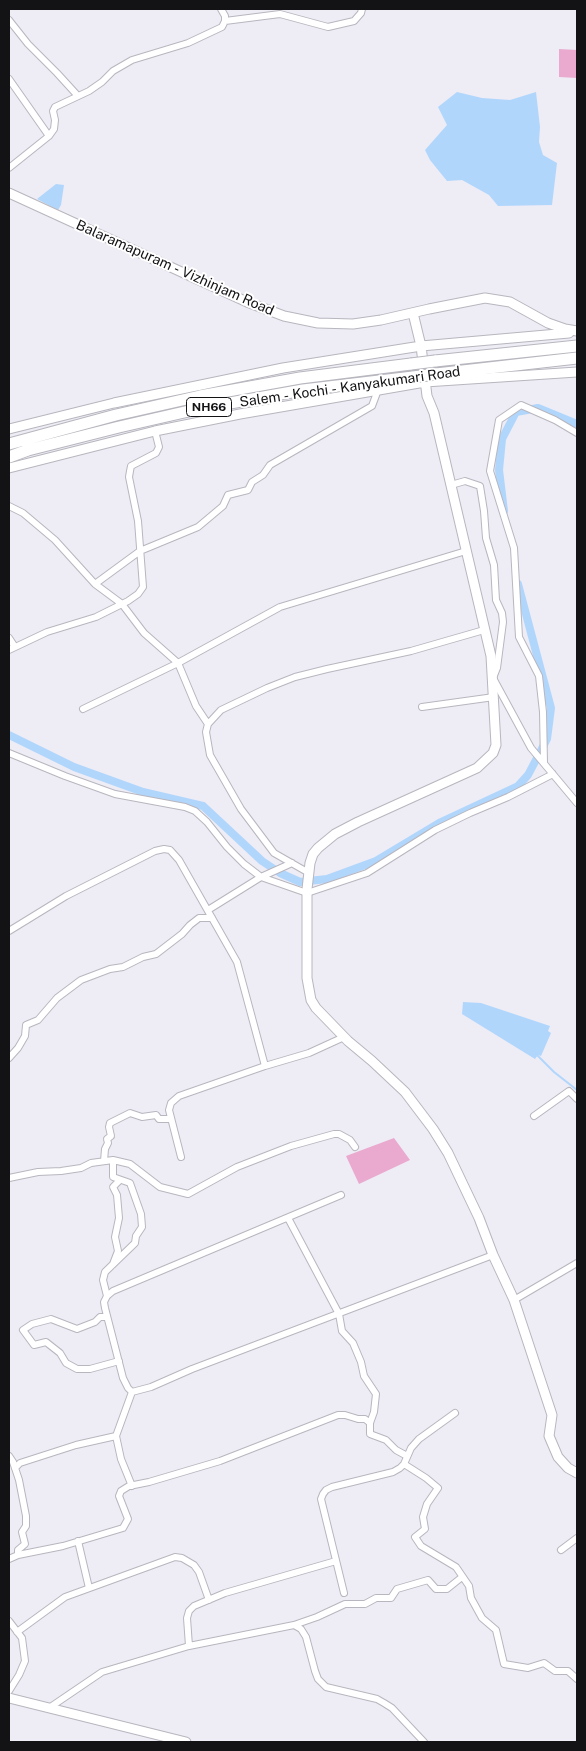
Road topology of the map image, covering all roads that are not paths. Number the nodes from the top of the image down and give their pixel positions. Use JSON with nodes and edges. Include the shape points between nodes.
{"nodes":[{"id":1,"x":221,"y":9,"type":"edge"},
{"id":2,"x":362,"y":9,"type":"edge"},
{"id":3,"x":9,"y":20,"type":"edge"},
{"id":4,"x":225,"y":21,"type":"junction"},
{"id":5,"x":9,"y":79,"type":"edge"},
{"id":6,"x":78,"y":96,"type":"junction"},
{"id":7,"x":49,"y":136,"type":"junction"},
{"id":8,"x":9,"y":168,"type":"edge"},
{"id":9,"x":9,"y":193,"type":"edge"},
{"id":10,"x":413,"y":313,"type":"junction"},
{"id":11,"x":577,"y":331,"type":"edge"},
{"id":12,"x":421,"y":346,"type":"junction"},
{"id":13,"x":577,"y":346,"type":"edge"},
{"id":14,"x":577,"y":358,"type":"edge"},
{"id":15,"x":577,"y":372,"type":"edge"},
{"id":16,"x":425,"y":382,"type":"junction"},
{"id":17,"x":378,"y":390,"type":"junction"},
{"id":18,"x":9,"y":429,"type":"edge"},
{"id":19,"x":155,"y":431,"type":"junction"},
{"id":20,"x":577,"y":433,"type":"edge"},
{"id":21,"x":9,"y":444,"type":"edge"},
{"id":22,"x":9,"y":457,"type":"edge"},
{"id":23,"x":9,"y":468,"type":"edge"},
{"id":24,"x":451,"y":484,"type":"junction"},
{"id":25,"x":9,"y":506,"type":"edge"},
{"id":26,"x":140,"y":551,"type":"junction"},
{"id":27,"x":466,"y":551,"type":"junction"},
{"id":28,"x":96,"y":584,"type":"junction"},
{"id":29,"x":122,"y":604,"type":"junction"},
{"id":30,"x":484,"y":630,"type":"junction"},
{"id":31,"x":9,"y":638,"type":"edge"},
{"id":32,"x":12,"y":648,"type":"edge"},
{"id":33,"x":178,"y":663,"type":"junction"},
{"id":34,"x":493,"y":678,"type":"junction"},
{"id":35,"x":494,"y":697,"type":"junction"},
{"id":36,"x":422,"y":707,"type":"dead end"},
{"id":37,"x":83,"y":709,"type":"dead end"},
{"id":38,"x":208,"y":724,"type":"junction"},
{"id":39,"x":9,"y":753,"type":"edge"},
{"id":40,"x":544,"y":763,"type":"junction"},
{"id":41,"x":553,"y":774,"type":"junction"},
{"id":42,"x":577,"y":803,"type":"edge"},
{"id":43,"x":292,"y":863,"type":"junction"},
{"id":44,"x":309,"y":873,"type":"junction"},
{"id":45,"x":261,"y":876,"type":"junction"},
{"id":46,"x":307,"y":891,"type":"junction"},
{"id":47,"x":208,"y":910,"type":"junction"},
{"id":48,"x":212,"y":918,"type":"junction"},
{"id":49,"x":9,"y":931,"type":"edge"},
{"id":50,"x":344,"y":1037,"type":"junction"},
{"id":51,"x":9,"y":1058,"type":"edge"},
{"id":52,"x":265,"y":1066,"type":"junction"},
{"id":53,"x":577,"y":1099,"type":"edge"},
{"id":54,"x":534,"y":1116,"type":"dead end"},
{"id":55,"x":171,"y":1120,"type":"junction"},
{"id":56,"x":355,"y":1147,"type":"dead end"},
{"id":57,"x":181,"y":1158,"type":"dead end"},
{"id":58,"x":113,"y":1160,"type":"junction"},
{"id":59,"x":104,"y":1161,"type":"junction"},
{"id":60,"x":9,"y":1178,"type":"edge"},
{"id":61,"x":120,"y":1180,"type":"junction"},
{"id":62,"x":341,"y":1195,"type":"dead end"},
{"id":63,"x":288,"y":1218,"type":"junction"},
{"id":64,"x":493,"y":1255,"type":"junction"},
{"id":65,"x":577,"y":1263,"type":"edge"},
{"id":66,"x":113,"y":1266,"type":"junction"},
{"id":67,"x":106,"y":1296,"type":"junction"},
{"id":68,"x":514,"y":1300,"type":"junction"},
{"id":69,"x":339,"y":1314,"type":"junction"},
{"id":70,"x":107,"y":1317,"type":"junction"},
{"id":71,"x":119,"y":1361,"type":"junction"},
{"id":72,"x":132,"y":1392,"type":"junction"},
{"id":73,"x":455,"y":1413,"type":"dead end"},
{"id":74,"x":370,"y":1423,"type":"junction"},
{"id":75,"x":116,"y":1436,"type":"junction"},
{"id":76,"x":9,"y":1456,"type":"edge"},
{"id":77,"x":407,"y":1456,"type":"junction"},
{"id":78,"x":404,"y":1464,"type":"junction"},
{"id":79,"x":15,"y":1468,"type":"junction"},
{"id":80,"x":577,"y":1473,"type":"edge"},
{"id":81,"x":132,"y":1486,"type":"junction"},
{"id":82,"x":577,"y":1538,"type":"edge"},
{"id":83,"x":78,"y":1541,"type":"junction"},
{"id":84,"x":562,"y":1550,"type":"dead end"},
{"id":85,"x":18,"y":1555,"type":"junction"},
{"id":86,"x":9,"y":1559,"type":"edge"},
{"id":87,"x":336,"y":1561,"type":"junction"},
{"id":88,"x":462,"y":1577,"type":"junction"},
{"id":89,"x":89,"y":1588,"type":"junction"},
{"id":90,"x":344,"y":1593,"type":"dead end"},
{"id":91,"x":209,"y":1600,"type":"junction"},
{"id":92,"x":9,"y":1621,"type":"edge"},
{"id":93,"x":294,"y":1625,"type":"junction"},
{"id":94,"x":17,"y":1632,"type":"junction"},
{"id":95,"x":189,"y":1646,"type":"junction"},
{"id":96,"x":577,"y":1679,"type":"edge"},
{"id":97,"x":9,"y":1691,"type":"edge"},
{"id":98,"x":9,"y":1698,"type":"edge"},
{"id":99,"x":49,"y":1708,"type":"junction"},
{"id":100,"x":186,"y":1742,"type":"edge"},
{"id":101,"x":424,"y":1742,"type":"edge"}],
"edges":[{"from":1,"to":4,"type":"street"},
{"from":2,"to":4,"type":"street","via":[[354,21],[328,27],[280,14]]},
{"from":3,"to":6,"type":"street"},
{"from":4,"to":6,"type":"street","via":[[214,32],[188,43],[132,60]]},
{"from":5,"to":7,"type":"street"},
{"from":6,"to":7,"type":"street","via":[[55,107],[54,129]]},
{"from":7,"to":8,"type":"street"},
{"from":9,"to":10,"type":"street","name":"Balaramapuram - Vizhinjam Road","via":[[246,302],[284,316],[318,323],[352,324]]},
{"from":10,"to":11,"type":"street","name":"Balaramapuram - Vizhinjam Road","via":[[496,298],[548,323]]},
{"from":10,"to":12,"type":"street"},
{"from":11,"to":12,"type":"street"},
{"from":12,"to":16,"type":"street"},
{"from":12,"to":18,"type":"street","via":[[283,368],[114,403]]},
{"from":13,"to":21,"type":"highway","name":"Salem - Kochi - Kanyakumari Road","number":"NH66","bridge":true,"via":[[300,378],[116,415]]},
{"from":14,"to":22,"type":"highway","name":"Salem - Kochi - Kanyakumari Road","number":"NH66","bridge":true,"via":[[303,390],[202,408]]},
{"from":15,"to":16,"type":"street"},
{"from":16,"to":17,"type":"street"},
{"from":16,"to":24,"type":"street"},
{"from":17,"to":19,"type":"street"},
{"from":17,"to":26,"type":"street","via":[[372,406],[270,465],[248,490],[228,495],[217,513],[198,527]]},
{"from":19,"to":23,"type":"street"},
{"from":19,"to":26,"type":"street","via":[[159,447],[156,453],[131,466],[129,477]]},
{"from":20,"to":40,"type":"street","via":[[521,405],[498,420],[490,471],[514,548],[520,637],[539,676]]},
{"from":24,"to":27,"type":"street"},
{"from":24,"to":34,"type":"street","via":[[465,481],[480,486],[486,538],[494,565],[496,600],[503,622]]},
{"from":25,"to":28,"type":"street","via":[[23,513],[55,540]]},
{"from":26,"to":28,"type":"street"},
{"from":26,"to":29,"type":"street","via":[[143,587]]},
{"from":27,"to":30,"type":"street"},
{"from":27,"to":33,"type":"street","via":[[280,607]]},
{"from":28,"to":29,"type":"street"},
{"from":29,"to":32,"type":"street"},
{"from":29,"to":33,"type":"street","via":[[144,633]]},
{"from":30,"to":34,"type":"street"},
{"from":30,"to":38,"type":"street","via":[[411,651],[295,677],[221,710]]},
{"from":31,"to":32,"type":"street"},
{"from":33,"to":37,"type":"street"},
{"from":33,"to":38,"type":"street","via":[[196,706]]},
{"from":34,"to":35,"type":"street"},
{"from":34,"to":40,"type":"street","via":[[531,748]]},
{"from":35,"to":36,"type":"street"},
{"from":35,"to":44,"type":"street","via":[[496,745],[486,760],[477,768],[334,834],[313,854]]},
{"from":38,"to":43,"type":"street","via":[[206,732],[210,755],[241,809],[274,853]]},
{"from":39,"to":45,"type":"street","via":[[115,794],[195,811],[244,864]]},
{"from":40,"to":41,"type":"street"},
{"from":41,"to":42,"type":"street"},
{"from":41,"to":46,"type":"street","via":[[435,830],[367,873]]},
{"from":43,"to":44,"type":"street"},
{"from":43,"to":45,"type":"street"},
{"from":44,"to":46,"type":"street"},
{"from":45,"to":46,"type":"street"},
{"from":45,"to":47,"type":"street"},
{"from":46,"to":50,"type":"street","via":[[307,978],[311,1000]]},
{"from":47,"to":48,"type":"street"},
{"from":47,"to":49,"type":"street","via":[[174,853],[164,849],[66,896]]},
{"from":48,"to":51,"type":"street","via":[[199,918],[156,954],[81,980],[57,998],[38,1020],[26,1025],[26,1036]]},
{"from":48,"to":52,"type":"street","via":[[237,962]]},
{"from":50,"to":52,"type":"street","via":[[310,1053]]},
{"from":50,"to":64,"type":"street","via":[[405,1092],[433,1129],[456,1169]]},
{"from":52,"to":55,"type":"street","via":[[179,1096],[171,1103]]},
{"from":53,"to":54,"type":"street","via":[[569,1091]]},
{"from":55,"to":57,"type":"street"},
{"from":55,"to":59,"type":"street","via":[[130,1113],[110,1123],[111,1136],[107,1139]]},
{"from":56,"to":58,"type":"street","via":[[339,1134],[291,1146],[236,1167],[188,1194],[160,1187],[130,1164]]},
{"from":58,"to":59,"type":"street"},
{"from":58,"to":61,"type":"street","via":[[113,1178]]},
{"from":59,"to":60,"type":"street","via":[[75,1169]]},
{"from":61,"to":66,"type":"street","via":[[114,1188],[119,1218],[115,1237],[118,1251]]},
{"from":61,"to":66,"type":"street","via":[[130,1183],[142,1214],[142,1227],[135,1243]]},
{"from":62,"to":63,"type":"street"},
{"from":63,"to":67,"type":"street"},
{"from":63,"to":69,"type":"street"},
{"from":64,"to":68,"type":"street"},
{"from":64,"to":69,"type":"street"},
{"from":65,"to":68,"type":"street"},
{"from":66,"to":67,"type":"street","via":[[105,1272],[103,1280]]},
{"from":67,"to":70,"type":"street"},
{"from":68,"to":80,"type":"street","via":[[552,1416],[549,1436],[558,1457]]},
{"from":69,"to":72,"type":"street"},
{"from":69,"to":74,"type":"street","via":[[342,1331],[353,1343],[364,1376],[376,1394]]},
{"from":70,"to":71,"type":"street"},
{"from":70,"to":71,"type":"street","via":[[100,1317],[77,1329],[51,1319],[23,1330],[34,1345],[46,1342],[60,1353],[66,1363],[77,1369],[90,1370]]},
{"from":71,"to":72,"type":"street"},
{"from":72,"to":75,"type":"street"},
{"from":73,"to":77,"type":"street","via":[[420,1439]]},
{"from":74,"to":77,"type":"street","via":[[370,1434],[386,1440]]},
{"from":74,"to":81,"type":"street","via":[[365,1419],[338,1415],[220,1461]]},
{"from":75,"to":79,"type":"street","via":[[20,1463]]},
{"from":75,"to":81,"type":"street"},
{"from":76,"to":79,"type":"street"},
{"from":77,"to":78,"type":"street"},
{"from":78,"to":87,"type":"street","via":[[393,1472],[332,1487],[323,1494]]},
{"from":78,"to":88,"type":"street","via":[[438,1488],[427,1504],[423,1517],[425,1529],[415,1537],[421,1546],[456,1567]]},
{"from":79,"to":85,"type":"street","via":[[26,1516],[22,1532],[26,1544],[18,1550]]},
{"from":81,"to":83,"type":"street","via":[[119,1496],[128,1519],[123,1528]]},
{"from":82,"to":84,"type":"street"},
{"from":83,"to":85,"type":"street"},
{"from":83,"to":89,"type":"street"},
{"from":85,"to":86,"type":"street"},
{"from":87,"to":90,"type":"street"},
{"from":87,"to":91,"type":"street"},
{"from":88,"to":93,"type":"street","via":[[447,1589],[436,1589],[428,1580],[397,1589],[391,1598],[376,1598],[365,1604],[345,1604]]},
{"from":88,"to":96,"type":"street","via":[[482,1618],[496,1630],[504,1664],[528,1668],[544,1663],[556,1671],[568,1671]]},
{"from":89,"to":91,"type":"street","via":[[175,1557],[194,1564]]},
{"from":89,"to":94,"type":"street","via":[[65,1597]]},
{"from":91,"to":95,"type":"street","via":[[189,1611]]},
{"from":92,"to":94,"type":"street"},
{"from":93,"to":95,"type":"street"},
{"from":93,"to":101,"type":"street","via":[[306,1637],[318,1680],[326,1687],[384,1703]]},
{"from":94,"to":97,"type":"street","via":[[22,1638],[25,1661]]},
{"from":95,"to":99,"type":"street","via":[[98,1674]]},
{"from":98,"to":99,"type":"street"},
{"from":99,"to":100,"type":"street"}]}
